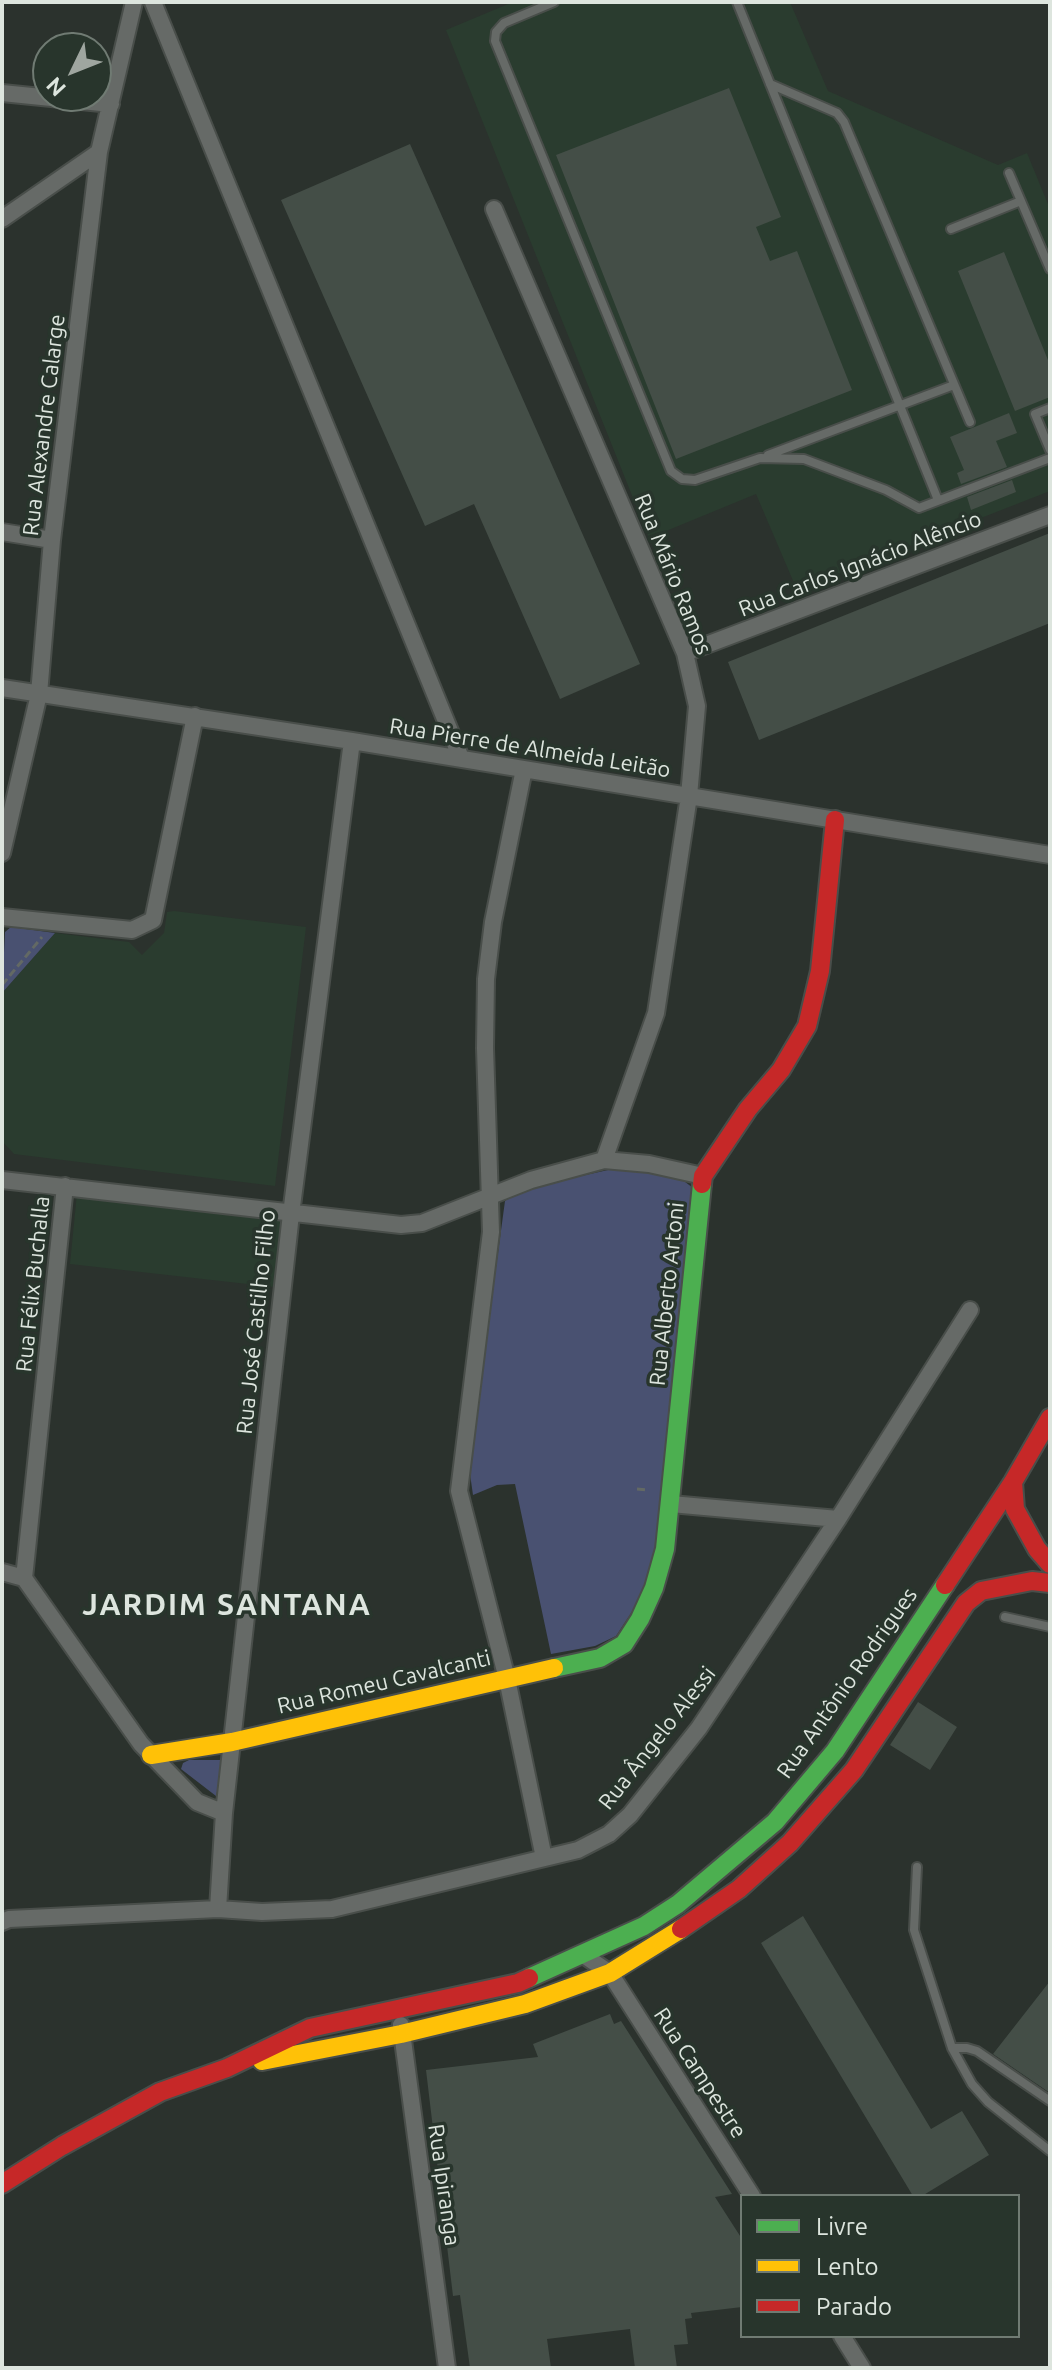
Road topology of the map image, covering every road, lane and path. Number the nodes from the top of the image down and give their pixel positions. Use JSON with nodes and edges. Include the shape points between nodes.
{"nodes":[{"id":1,"x":134,"y":2,"type":"edge"},
{"id":2,"x":153,"y":2,"type":"edge"},
{"id":3,"x":554,"y":2,"type":"edge"},
{"id":4,"x":737,"y":2,"type":"edge"},
{"id":5,"x":770,"y":84,"type":"junction"},
{"id":6,"x":2,"y":93,"type":"edge"},
{"id":7,"x":32,"y":96,"type":"edge"},
{"id":8,"x":112,"y":100,"type":"edge"},
{"id":9,"x":109,"y":112,"type":"edge"},
{"id":10,"x":99,"y":152,"type":"junction"},
{"id":11,"x":1009,"y":173,"type":"dead end"},
{"id":12,"x":1021,"y":201,"type":"junction"},
{"id":13,"x":494,"y":209,"type":"dead end"},
{"id":14,"x":2,"y":219,"type":"edge"},
{"id":15,"x":951,"y":229,"type":"dead end"},
{"id":16,"x":1050,"y":269,"type":"edge"},
{"id":17,"x":954,"y":385,"type":"junction"},
{"id":18,"x":900,"y":405,"type":"junction"},
{"id":19,"x":1050,"y":408,"type":"edge"},
{"id":20,"x":970,"y":422,"type":"dead end"},
{"id":21,"x":1050,"y":450,"type":"edge"},
{"id":22,"x":760,"y":458,"type":"junction"},
{"id":23,"x":1050,"y":458,"type":"edge"},
{"id":24,"x":938,"y":500,"type":"junction"},
{"id":25,"x":1050,"y":515,"type":"edge"},
{"id":26,"x":2,"y":532,"type":"edge"},
{"id":27,"x":52,"y":540,"type":"junction"},
{"id":28,"x":685,"y":653,"type":"junction"},
{"id":29,"x":2,"y":688,"type":"edge"},
{"id":30,"x":39,"y":694,"type":"junction"},
{"id":31,"x":195,"y":716,"type":"junction"},
{"id":32,"x":352,"y":741,"type":"junction"},
{"id":33,"x":461,"y":758,"type":"junction"},
{"id":34,"x":524,"y":769,"type":"junction"},
{"id":35,"x":689,"y":796,"type":"junction"},
{"id":36,"x":835,"y":820,"type":"junction"},
{"id":37,"x":2,"y":853,"type":"edge"},
{"id":38,"x":1050,"y":855,"type":"edge"},
{"id":39,"x":2,"y":917,"type":"edge"},
{"id":40,"x":54,"y":922,"type":"junction"},
{"id":41,"x":2,"y":985,"type":"edge"},
{"id":42,"x":604,"y":1160,"type":"junction"},
{"id":43,"x":703,"y":1176,"type":"junction"},
{"id":44,"x":2,"y":1180,"type":"edge"},
{"id":45,"x":65,"y":1186,"type":"junction"},
{"id":46,"x":491,"y":1196,"type":"junction"},
{"id":47,"x":291,"y":1214,"type":"junction"},
{"id":48,"x":970,"y":1310,"type":"dead end"},
{"id":49,"x":1050,"y":1418,"type":"edge"},
{"id":50,"x":1013,"y":1482,"type":"junction"},
{"id":51,"x":671,"y":1504,"type":"junction"},
{"id":52,"x":838,"y":1519,"type":"junction"},
{"id":53,"x":1050,"y":1564,"type":"edge"},
{"id":54,"x":2,"y":1572,"type":"edge"},
{"id":55,"x":24,"y":1578,"type":"junction"},
{"id":56,"x":1050,"y":1583,"type":"edge"},
{"id":57,"x":1005,"y":1617,"type":"dead end"},
{"id":58,"x":1050,"y":1627,"type":"edge"},
{"id":59,"x":624,"y":1644,"type":"joint"},
{"id":60,"x":507,"y":1679,"type":"junction"},
{"id":61,"x":232,"y":1742,"type":"junction"},
{"id":62,"x":151,"y":1755,"type":"junction"},
{"id":63,"x":224,"y":1813,"type":"junction"},
{"id":64,"x":544,"y":1858,"type":"junction"},
{"id":65,"x":917,"y":1867,"type":"dead end"},
{"id":66,"x":218,"y":1909,"type":"junction"},
{"id":67,"x":2,"y":1922,"type":"edge"},
{"id":68,"x":582,"y":1954,"type":"junction"},
{"id":69,"x":610,"y":1973,"type":"junction"},
{"id":70,"x":518,"y":1983,"type":"junction"},
{"id":71,"x":525,"y":2004,"type":"junction"},
{"id":72,"x":400,"y":2008,"type":"junction"},
{"id":73,"x":401,"y":2034,"type":"junction"},
{"id":74,"x":952,"y":2048,"type":"junction"},
{"id":75,"x":227,"y":2068,"type":"junction"},
{"id":76,"x":1050,"y":2101,"type":"edge"},
{"id":77,"x":1050,"y":2151,"type":"edge"},
{"id":78,"x":3,"y":2178,"type":"edge"},
{"id":79,"x":751,"y":2194,"type":"edge"},
{"id":80,"x":843,"y":2338,"type":"edge"},
{"id":81,"x":447,"y":2368,"type":"edge"},
{"id":82,"x":862,"y":2368,"type":"edge"}],
"edges":[{"from":1,"to":8,"type":"street","name":"Rua Alexandre Calarge"},
{"from":2,"to":33,"type":"street"},
{"from":3,"to":22,"type":"lane","via":[[504,23],[495,41],[664,459],[682,479],[695,480]]},
{"from":4,"to":5,"type":"lane"},
{"from":5,"to":17,"type":"lane","via":[[837,113],[844,122]]},
{"from":5,"to":18,"type":"lane"},
{"from":6,"to":7,"type":"street"},
{"from":9,"to":10,"type":"street","name":"Rua Alexandre Calarge"},
{"from":10,"to":14,"type":"street"},
{"from":10,"to":27,"type":"street","name":"Rua Alexandre Calarge"},
{"from":11,"to":12,"type":"lane"},
{"from":12,"to":15,"type":"lane"},
{"from":12,"to":16,"type":"lane"},
{"from":13,"to":28,"type":"street","name":"Rua Mário Ramos"},
{"from":17,"to":18,"type":"lane"},
{"from":17,"to":20,"type":"lane"},
{"from":18,"to":22,"type":"lane"},
{"from":18,"to":24,"type":"lane"},
{"from":19,"to":21,"type":"lane","via":[[1035,414]]},
{"from":22,"to":24,"type":"lane","via":[[804,459],[919,508]]},
{"from":23,"to":24,"type":"lane"},
{"from":25,"to":28,"type":"street","name":"Rua Carlos Ignácio Alêncio"},
{"from":26,"to":27,"type":"street"},
{"from":27,"to":30,"type":"street","name":"Rua Alexandre Calarge"},
{"from":28,"to":35,"type":"street","name":"Rua Mário Ramos","via":[[697,706]]},
{"from":29,"to":30,"type":"street","name":"Rua Pierre de Almeida Leitão"},
{"from":30,"to":31,"type":"street","name":"Rua Pierre de Almeida Leitão"},
{"from":30,"to":37,"type":"street","name":"Rua Alexandre Calarge"},
{"from":31,"to":32,"type":"street","name":"Rua Pierre de Almeida Leitão"},
{"from":31,"to":40,"type":"street","via":[[153,920],[132,930]]},
{"from":32,"to":33,"type":"street","name":"Rua Pierre de Almeida Leitão"},
{"from":32,"to":47,"type":"street","name":"Rua José Castilho Filho"},
{"from":33,"to":34,"type":"street","name":"Rua Pierre de Almeida Leitão"},
{"from":34,"to":35,"type":"street","name":"Rua Pierre de Almeida Leitão"},
{"from":34,"to":46,"type":"street","via":[[486,979]]},
{"from":35,"to":36,"type":"street","name":"Rua Pierre de Almeida Leitão"},
{"from":35,"to":42,"type":"street","name":"Rua Mário Ramos","via":[[656,1013]]},
{"from":36,"to":38,"type":"street","name":"Rua Pierre de Almeida Leitão"},
{"from":36,"to":43,"type":"street","via":[[820,971],[807,1026]]},
{"from":39,"to":40,"type":"street"},
{"from":40,"to":41,"type":"path"},
{"from":42,"to":43,"type":"street","name":"Rua Alberto Artoni"},
{"from":42,"to":46,"type":"street","name":"Rua Alberto Artoni"},
{"from":43,"to":51,"type":"street","name":"Rua Alberto Artoni"},
{"from":44,"to":45,"type":"street","name":"Rua Alberto Artoni"},
{"from":45,"to":47,"type":"street","name":"Rua Alberto Artoni"},
{"from":45,"to":55,"type":"street","name":"Rua Félix Buchalla"},
{"from":46,"to":47,"type":"street","name":"Rua Alberto Artoni","via":[[422,1223],[401,1225]]},
{"from":46,"to":60,"type":"street","via":[[459,1491]]},
{"from":47,"to":61,"type":"street","name":"Rua José Castilho Filho"},
{"from":48,"to":52,"type":"street","name":"Rua Ângelo Alessi"},
{"from":49,"to":50,"type":"street","name":"Rua Antônio Rodrigues"},
{"from":50,"to":53,"type":"street","via":[[1015,1509]]},
{"from":50,"to":68,"type":"street","name":"Rua Antônio Rodrigues","via":[[805,1789],[743,1851],[678,1904]]},
{"from":51,"to":52,"type":"street"},
{"from":51,"to":59,"type":"street","name":"Rua Alberto Artoni","via":[[654,1588]]},
{"from":52,"to":64,"type":"street","name":"Rua Ângelo Alessi","via":[[699,1728],[630,1815],[609,1834],[578,1850]]},
{"from":54,"to":55,"type":"street"},
{"from":55,"to":62,"type":"street"},
{"from":56,"to":69,"type":"street","name":"Rua Antônio Rodrigues","via":[[1032,1581],[981,1591],[966,1603],[854,1770],[790,1843],[700,1919]]},
{"from":57,"to":58,"type":"lane"},
{"from":59,"to":60,"type":"street","name":"Rua Romeu Cavalcanti","via":[[600,1658]]},
{"from":60,"to":61,"type":"street","name":"Rua Romeu Cavalcanti"},
{"from":60,"to":64,"type":"street"},
{"from":61,"to":62,"type":"street","name":"Rua Romeu Cavalcanti"},
{"from":61,"to":63,"type":"street","name":"Rua José Castilho Filho"},
{"from":62,"to":63,"type":"street","via":[[197,1802]]},
{"from":63,"to":66,"type":"street","name":"Rua José Castilho Filho"},
{"from":64,"to":66,"type":"street","name":"Rua Ângelo Alessi","via":[[332,1909]]},
{"from":65,"to":74,"type":"lane","via":[[914,1930]]},
{"from":66,"to":67,"type":"street","name":"Rua Ângelo Alessi"},
{"from":68,"to":69,"type":"street"},
{"from":68,"to":70,"type":"street","name":"Rua Antônio Rodrigues"},
{"from":69,"to":71,"type":"street","name":"Rua Antônio Rodrigues"},
{"from":69,"to":79,"type":"street","name":"Rua Campestre"},
{"from":70,"to":71,"type":"street"},
{"from":70,"to":72,"type":"street","name":"Rua Antônio Rodrigues"},
{"from":71,"to":73,"type":"street","name":"Rua Antônio Rodrigues"},
{"from":72,"to":73,"type":"street","name":"Rua Ipiranga"},
{"from":72,"to":75,"type":"street","name":"Rua Antônio Rodrigues","via":[[310,2028]]},
{"from":73,"to":75,"type":"street","name":"Rua Antônio Rodrigues"},
{"from":73,"to":81,"type":"street","name":"Rua Ipiranga"},
{"from":74,"to":76,"type":"lane","via":[[977,2051]]},
{"from":74,"to":77,"type":"lane","via":[[988,2102]]},
{"from":75,"to":78,"type":"street","name":"Rua Antônio Rodrigues","via":[[160,2092]]},
{"from":80,"to":82,"type":"street"}]}
